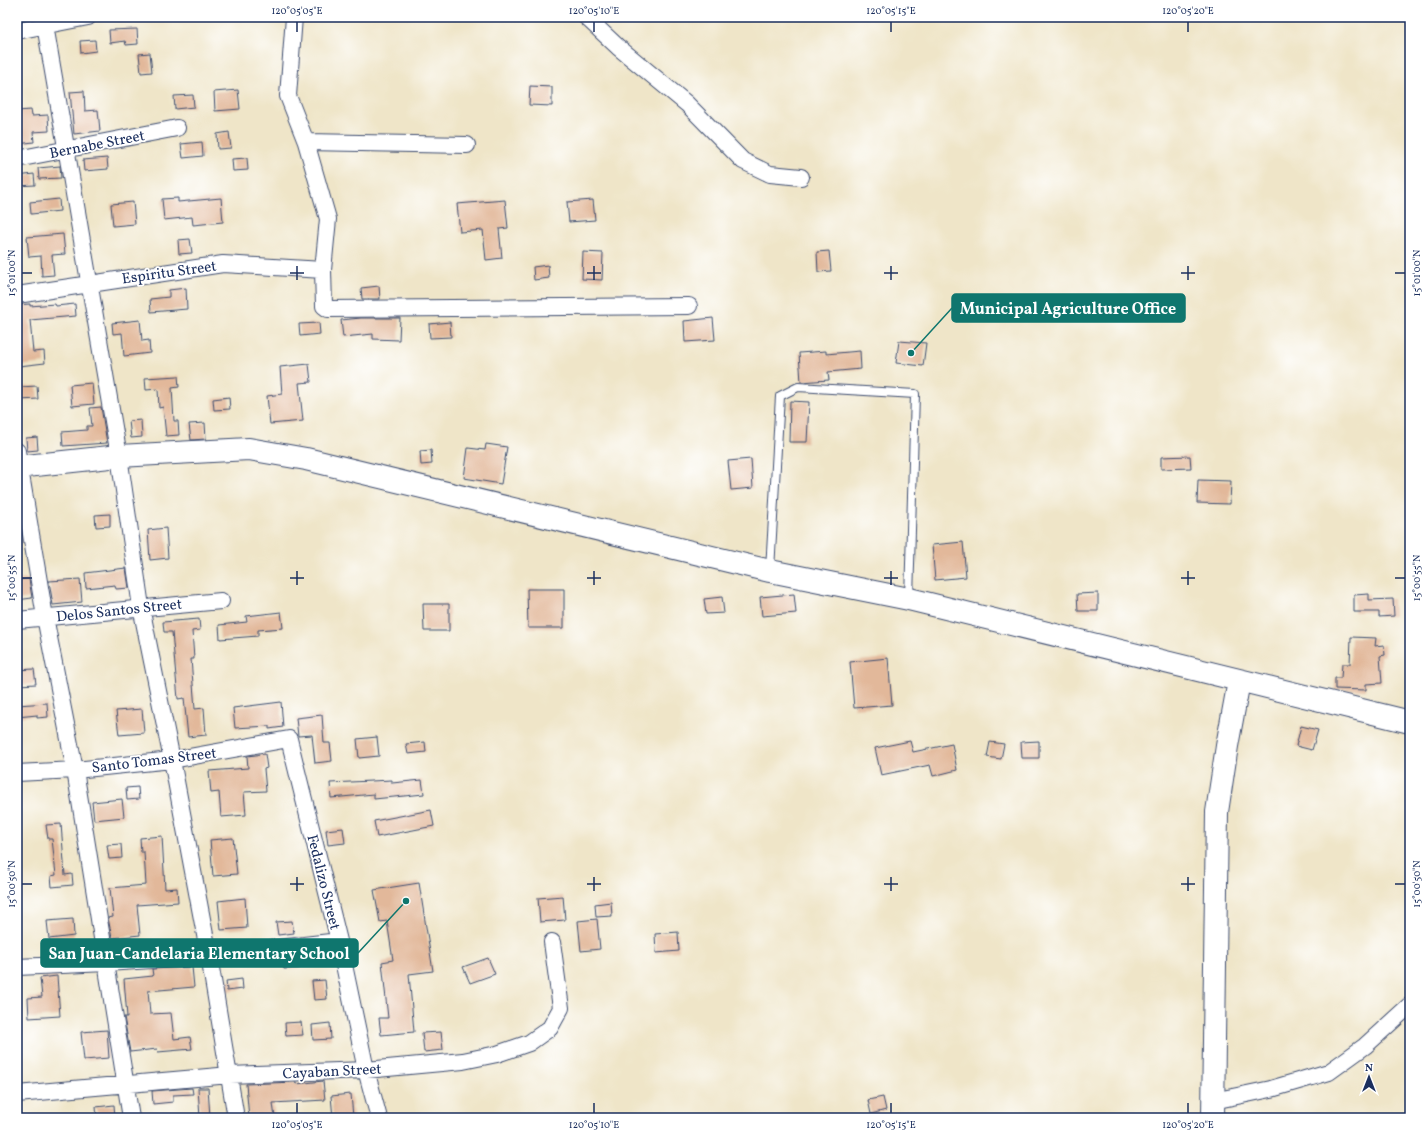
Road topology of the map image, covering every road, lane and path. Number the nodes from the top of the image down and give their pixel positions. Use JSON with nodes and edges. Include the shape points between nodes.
{"nodes":[{"id":1,"x":88,"y":17,"type":"edge"},
{"id":2,"x":294,"y":17,"type":"edge"},
{"id":3,"x":586,"y":17,"type":"edge"},
{"id":4,"x":45,"y":25,"type":"junction"},
{"id":5,"x":17,"y":31,"type":"edge"},
{"id":6,"x":177,"y":128,"type":"dead end"},
{"id":7,"x":306,"y":142,"type":"junction"},
{"id":8,"x":467,"y":145,"type":"dead end"},
{"id":9,"x":66,"y":150,"type":"junction"},
{"id":10,"x":17,"y":159,"type":"edge"},
{"id":11,"x":800,"y":177,"type":"dead end"},
{"id":12,"x":323,"y":270,"type":"junction"},
{"id":13,"x":89,"y":284,"type":"junction"},
{"id":14,"x":17,"y":295,"type":"edge"},
{"id":15,"x":689,"y":306,"type":"dead end"},
{"id":16,"x":119,"y":456,"type":"junction"},
{"id":17,"x":18,"y":462,"type":"edge"},
{"id":18,"x":770,"y":571,"type":"junction"},
{"id":19,"x":909,"y":599,"type":"junction"},
{"id":20,"x":221,"y":601,"type":"dead end"},
{"id":21,"x":142,"y":607,"type":"junction"},
{"id":22,"x":45,"y":617,"type":"junction"},
{"id":23,"x":17,"y":620,"type":"edge"},
{"id":24,"x":1239,"y":681,"type":"junction"},
{"id":25,"x":1410,"y":722,"type":"edge"},
{"id":26,"x":290,"y":739,"type":"joint"},
{"id":27,"x":172,"y":760,"type":"junction"},
{"id":28,"x":75,"y":770,"type":"junction"},
{"id":29,"x":17,"y":773,"type":"edge"},
{"id":30,"x":339,"y":941,"type":"junction"},
{"id":31,"x":552,"y":942,"type":"dead end"},
{"id":32,"x":209,"y":956,"type":"junction"},
{"id":33,"x":107,"y":963,"type":"junction"},
{"id":34,"x":17,"y":967,"type":"edge"},
{"id":35,"x":1410,"y":1005,"type":"edge"},
{"id":36,"x":366,"y":1070,"type":"junction"},
{"id":37,"x":230,"y":1076,"type":"junction"},
{"id":38,"x":126,"y":1084,"type":"junction"},
{"id":39,"x":17,"y":1094,"type":"edge"},
{"id":40,"x":1213,"y":1110,"type":"edge"},
{"id":41,"x":131,"y":1118,"type":"edge"},
{"id":42,"x":236,"y":1118,"type":"edge"},
{"id":43,"x":380,"y":1118,"type":"edge"}],
"edges":[{"from":1,"to":4,"type":"street"},
{"from":2,"to":7,"type":"street","via":[[288,96]]},
{"from":3,"to":11,"type":"street","via":[[687,104],[743,162],[770,174]]},
{"from":4,"to":5,"type":"street"},
{"from":4,"to":9,"type":"street"},
{"from":6,"to":9,"type":"street","name":"Bernabe Street"},
{"from":7,"to":8,"type":"street"},
{"from":7,"to":12,"type":"street","via":[[328,219]]},
{"from":9,"to":10,"type":"street","name":"Bernabe Street"},
{"from":9,"to":13,"type":"street"},
{"from":12,"to":13,"type":"street","name":"Espiritu Street","via":[[223,264]]},
{"from":12,"to":15,"type":"street","via":[[324,306],[328,309]]},
{"from":13,"to":14,"type":"street","name":"Espiritu Street"},
{"from":13,"to":16,"type":"street"},
{"from":16,"to":17,"type":"street"},
{"from":16,"to":18,"type":"street","via":[[249,449],[306,459]]},
{"from":16,"to":21,"type":"street"},
{"from":17,"to":22,"type":"street"},
{"from":18,"to":19,"type":"street"},
{"from":18,"to":19,"type":"lane","via":[[780,396],[798,387],[914,394]]},
{"from":19,"to":24,"type":"street"},
{"from":20,"to":21,"type":"street","name":"Delos Santos Street"},
{"from":21,"to":22,"type":"street","name":"Delos Santos Street"},
{"from":21,"to":27,"type":"street"},
{"from":22,"to":23,"type":"street","name":"Delos Santos Street"},
{"from":22,"to":28,"type":"street"},
{"from":24,"to":25,"type":"street"},
{"from":24,"to":40,"type":"street","via":[[1217,812]]},
{"from":26,"to":27,"type":"street","name":"Santo Tomas Street"},
{"from":26,"to":30,"type":"street","name":"Fedalizo Street"},
{"from":27,"to":28,"type":"street","name":"Santo Tomas Street"},
{"from":27,"to":32,"type":"street"},
{"from":28,"to":29,"type":"street","name":"Santo Tomas Street"},
{"from":28,"to":33,"type":"street"},
{"from":30,"to":32,"type":"street"},
{"from":30,"to":36,"type":"street","name":"Fedalizo Street"},
{"from":31,"to":36,"type":"street","name":"Cayaban Street","via":[[561,1008],[550,1028],[529,1043],[497,1054],[463,1061]]},
{"from":32,"to":33,"type":"street"},
{"from":32,"to":37,"type":"street"},
{"from":33,"to":34,"type":"street"},
{"from":33,"to":38,"type":"street"},
{"from":35,"to":40,"type":"street","via":[[1366,1046],[1329,1072]]},
{"from":36,"to":37,"type":"street","name":"Cayaban Street"},
{"from":36,"to":43,"type":"street","name":"Fedalizo Street"},
{"from":37,"to":38,"type":"street","name":"Cayaban Street"},
{"from":37,"to":42,"type":"street"},
{"from":38,"to":39,"type":"street","name":"Cayaban Street"},
{"from":38,"to":41,"type":"street"}]}
